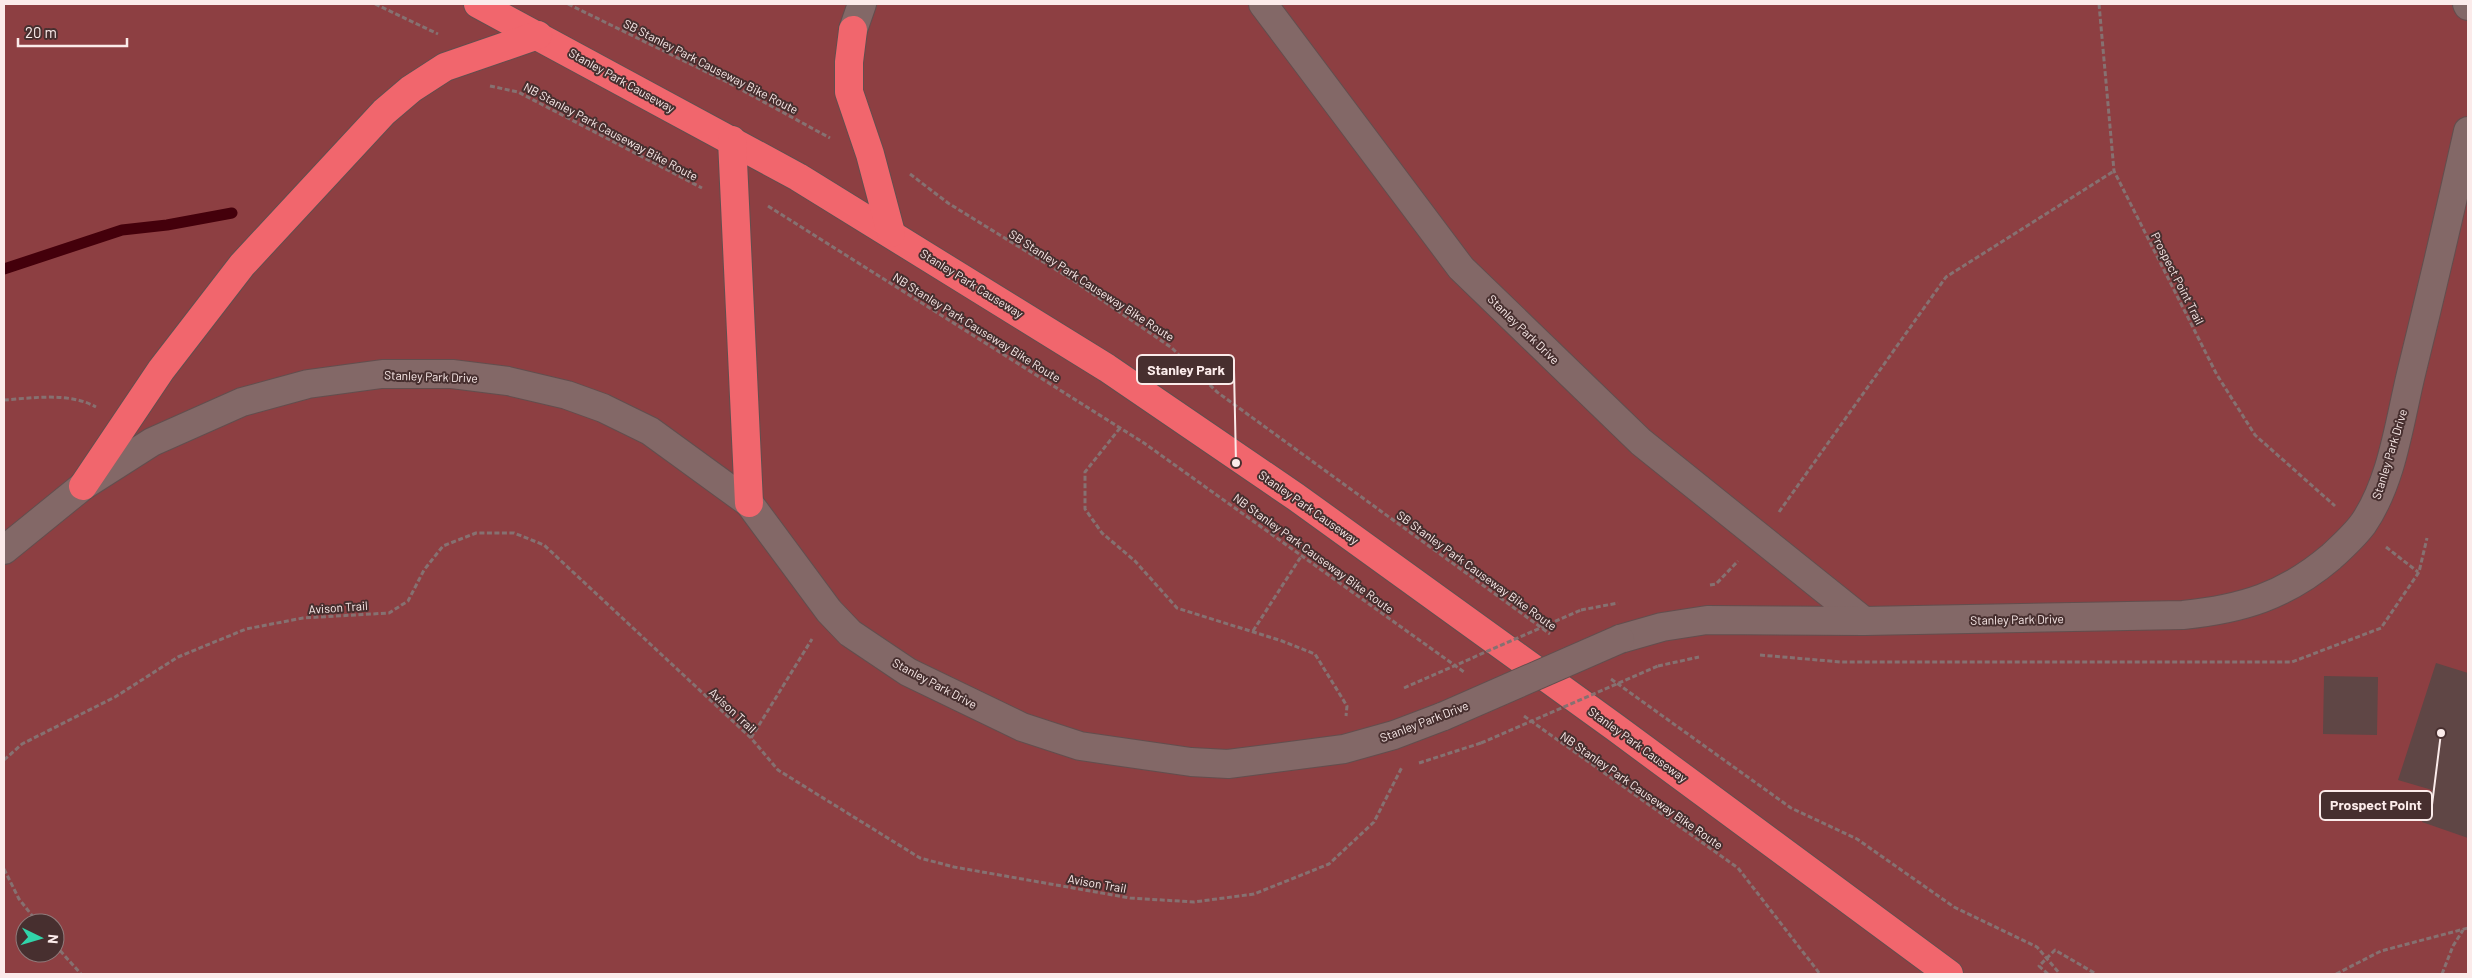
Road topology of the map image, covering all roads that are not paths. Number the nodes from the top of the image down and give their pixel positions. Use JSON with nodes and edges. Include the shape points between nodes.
{"nodes":[{"id":1,"x":478,"y":4,"type":"edge"},
{"id":2,"x":862,"y":4,"type":"edge"},
{"id":3,"x":1263,"y":4,"type":"edge"},
{"id":4,"x":853,"y":30,"type":"joint"},
{"id":5,"x":538,"y":35,"type":"junction"},
{"id":6,"x":2468,"y":131,"type":"edge"},
{"id":7,"x":732,"y":140,"type":"junction"},
{"id":8,"x":891,"y":233,"type":"junction"},
{"id":9,"x":83,"y":486,"type":"junction"},
{"id":10,"x":750,"y":504,"type":"junction"},
{"id":11,"x":4,"y":550,"type":"edge"},
{"id":12,"x":1864,"y":621,"type":"junction"},
{"id":13,"x":1949,"y":974,"type":"edge"}],
"edges":[{"from":1,"to":5,"type":"highway","name":"Stanley Park Causeway"},
{"from":2,"to":4,"type":"street"},
{"from":3,"to":12,"type":"street","name":"Stanley Park Drive","via":[[1461,268],[1641,442]]},
{"from":4,"to":8,"type":"highway","via":[[849,92]]},
{"from":5,"to":7,"type":"highway","name":"Stanley Park Causeway"},
{"from":5,"to":9,"type":"highway","via":[[445,67],[411,88],[384,112],[242,265],[161,370]]},
{"from":6,"to":12,"type":"street","name":"Stanley Park Drive","via":[[2386,475],[2362,526],[2312,572],[2254,603],[2220,612]]},
{"from":7,"to":8,"type":"highway","name":"Stanley Park Causeway"},
{"from":7,"to":10,"type":"highway"},
{"from":8,"to":13,"type":"highway","name":"Stanley Park Causeway","via":[[1067,342],[1296,497]]},
{"from":9,"to":10,"type":"street","name":"Stanley Park Drive","via":[[152,442],[242,402],[308,384],[382,374],[452,374],[508,380],[603,408],[650,431]]},
{"from":9,"to":11,"type":"street","name":"Stanley Park Drive"},
{"from":10,"to":12,"type":"street","name":"Stanley Park Drive","bridge":true,"via":[[829,611],[850,633],[908,672],[1022,727],[1080,746],[1191,762],[1228,764],[1344,749],[1394,735],[1620,639],[1662,627],[1706,620]]}]}
